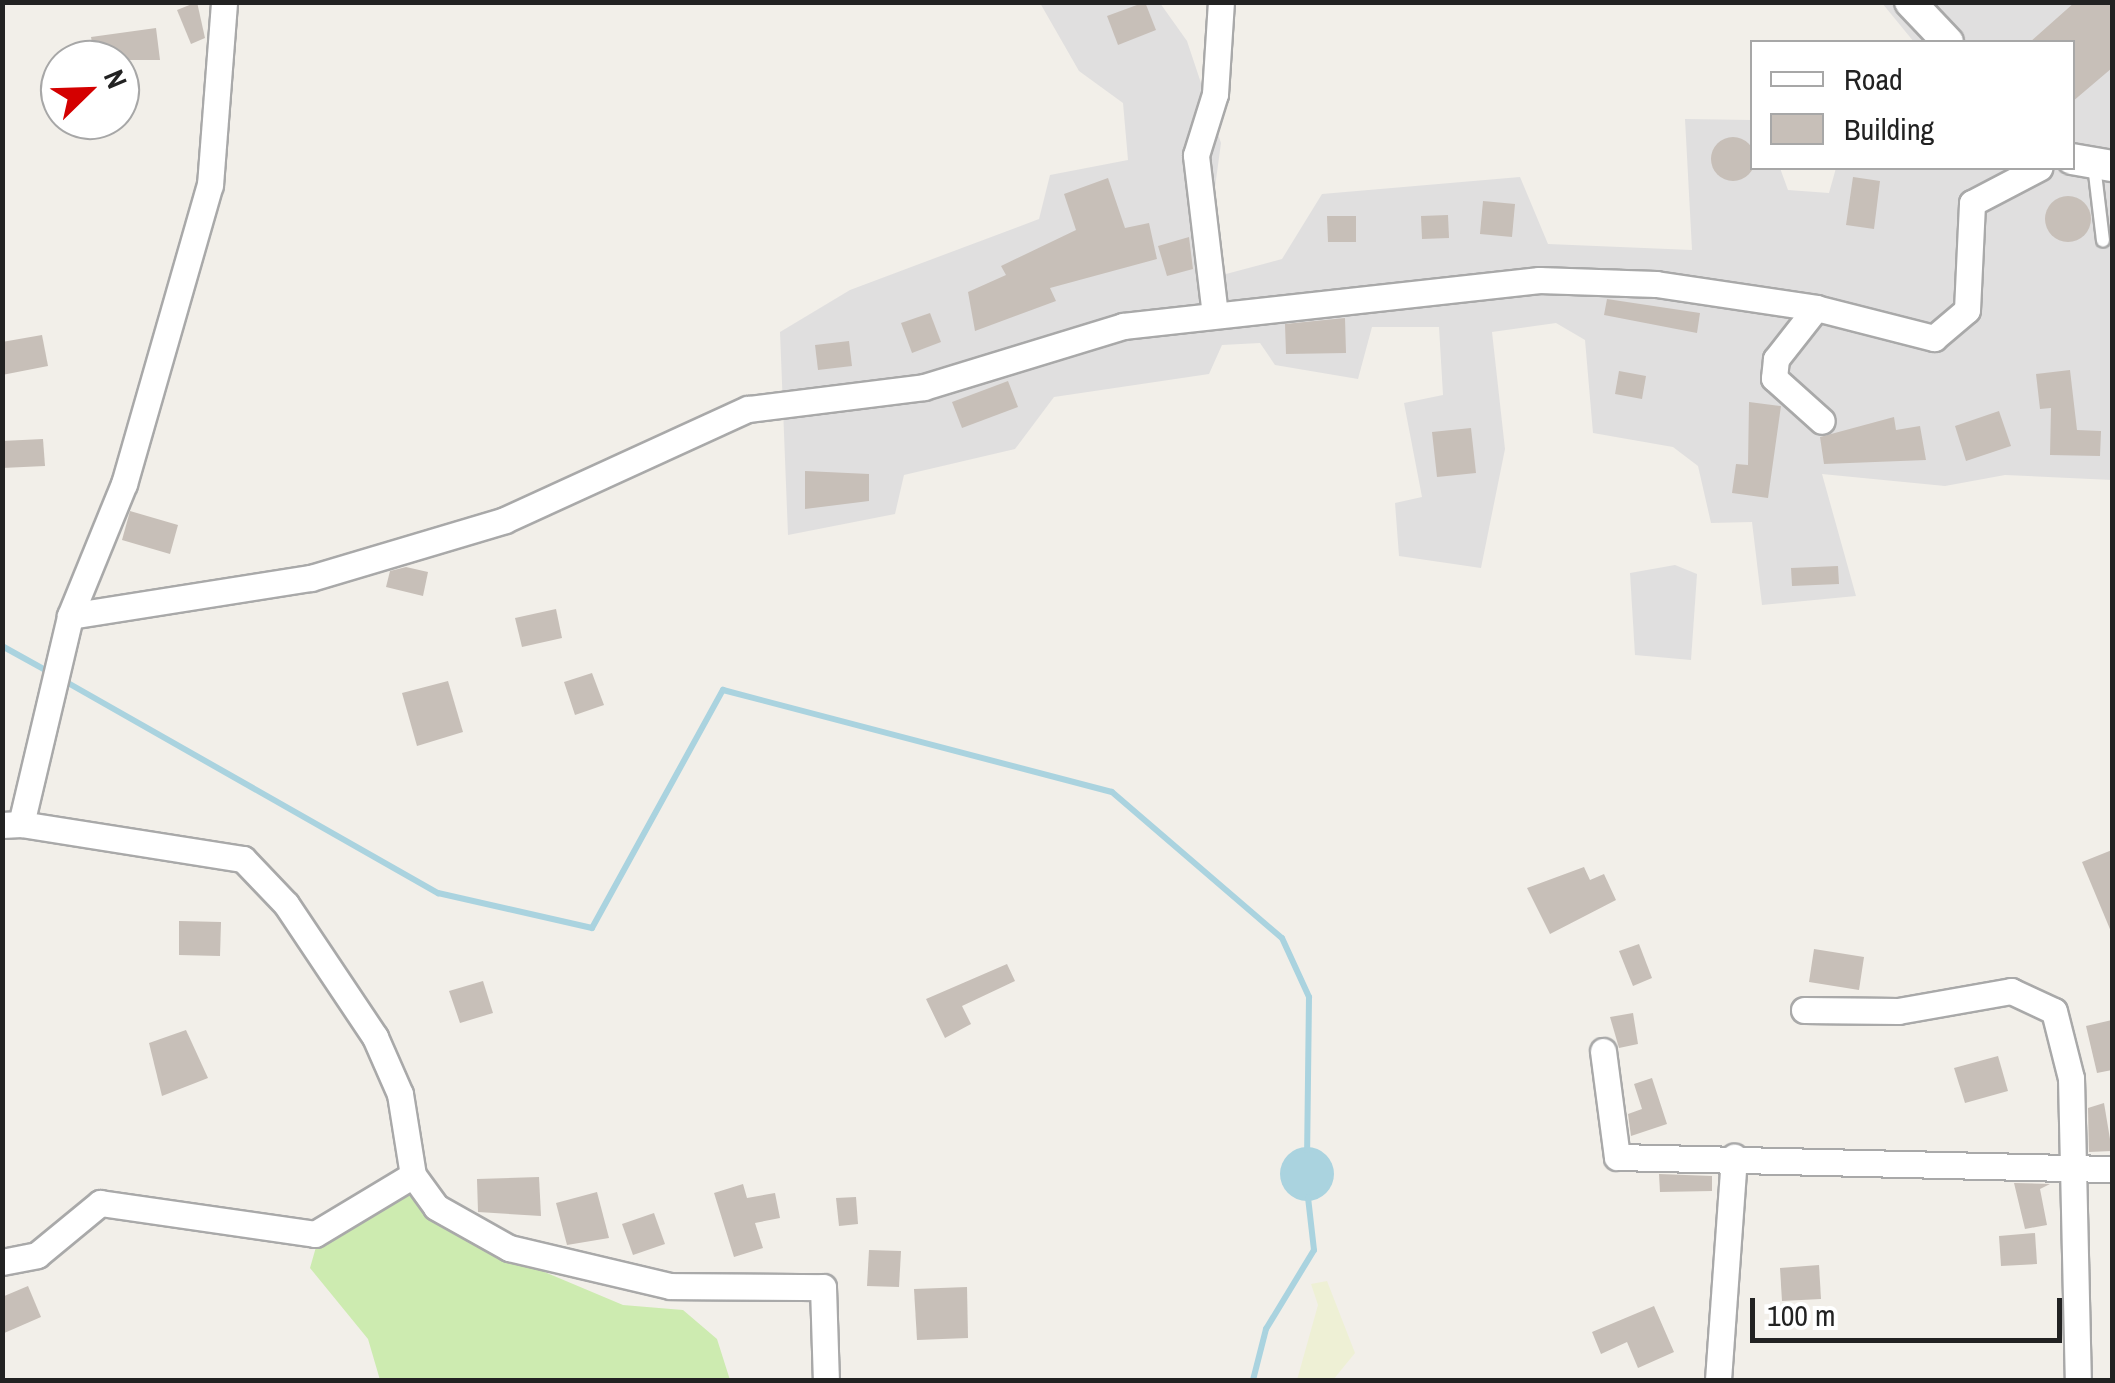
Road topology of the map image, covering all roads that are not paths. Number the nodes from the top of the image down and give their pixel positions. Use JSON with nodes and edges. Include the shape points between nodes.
{"nodes":[{"id":1,"x":224,"y":2,"type":"edge"},
{"id":2,"x":1221,"y":2,"type":"edge"},
{"id":3,"x":1910,"y":2,"type":"edge"},
{"id":4,"x":1946,"y":40,"type":"edge"},
{"id":5,"x":2093,"y":164,"type":"edge"},
{"id":6,"x":2034,"y":170,"type":"edge"},
{"id":7,"x":2102,"y":240,"type":"dead end"},
{"id":8,"x":1816,"y":308,"type":"junction"},
{"id":9,"x":1214,"y":315,"type":"junction"},
{"id":10,"x":1822,"y":421,"type":"dead end"},
{"id":11,"x":70,"y":616,"type":"junction"},
{"id":12,"x":12,"y":824,"type":"edge"},
{"id":13,"x":1804,"y":1010,"type":"dead end"},
{"id":14,"x":1603,"y":1051,"type":"dead end"},
{"id":15,"x":1734,"y":1157,"type":"junction"},
{"id":16,"x":2075,"y":1166,"type":"junction"},
{"id":17,"x":2112,"y":1169,"type":"edge"},
{"id":18,"x":414,"y":1176,"type":"junction"},
{"id":19,"x":2,"y":1262,"type":"edge"},
{"id":20,"x":826,"y":1380,"type":"edge"},
{"id":21,"x":1718,"y":1380,"type":"edge"},
{"id":22,"x":2078,"y":1380,"type":"edge"}],
"edges":[{"from":1,"to":11,"type":"street","via":[[210,185],[124,484]]},
{"from":2,"to":9,"type":"street","via":[[1216,94],[1196,155]]},
{"from":3,"to":4,"type":"street"},
{"from":5,"to":7,"type":"lane"},
{"from":6,"to":8,"type":"street","via":[[1972,203],[1970,296],[1948,331],[1918,339]]},
{"from":8,"to":9,"type":"street","via":[[1656,284],[1538,280]]},
{"from":8,"to":10,"type":"street","via":[[1776,359],[1774,378]]},
{"from":9,"to":11,"type":"street","via":[[1122,326],[924,387],[748,409],[487,526],[311,578]]},
{"from":11,"to":12,"type":"street"},
{"from":12,"to":18,"type":"street","via":[[243,859],[286,904],[374,1037],[400,1094]]},
{"from":13,"to":16,"type":"street","via":[[1898,1011],[2011,990],[2040,998],[2066,1038]]},
{"from":14,"to":15,"type":"street","via":[[1617,1158]]},
{"from":15,"to":16,"type":"street"},
{"from":15,"to":21,"type":"street"},
{"from":16,"to":17,"type":"street"},
{"from":16,"to":22,"type":"street"},
{"from":18,"to":19,"type":"street","via":[[315,1234],[100,1203],[46,1249]]},
{"from":18,"to":20,"type":"street","via":[[436,1207],[510,1248],[670,1286],[823,1287]]}]}
